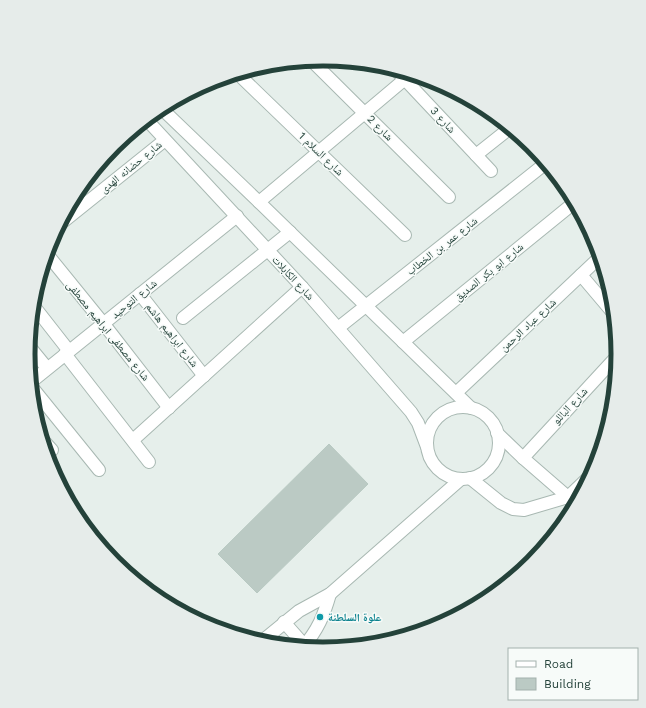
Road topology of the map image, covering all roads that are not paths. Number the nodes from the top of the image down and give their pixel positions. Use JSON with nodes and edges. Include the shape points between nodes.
{"nodes":[{"id":1,"x":317,"y":66,"type":"edge"},
{"id":2,"x":242,"y":78,"type":"edge"},
{"id":3,"x":406,"y":78,"type":"edge"},
{"id":4,"x":410,"y":79,"type":"edge"},
{"id":5,"x":364,"y":112,"type":"junction"},
{"id":6,"x":166,"y":113,"type":"edge"},
{"id":7,"x":151,"y":124,"type":"edge"},
{"id":8,"x":506,"y":132,"type":"edge"},
{"id":9,"x":165,"y":140,"type":"junction"},
{"id":10,"x":318,"y":152,"type":"junction"},
{"id":11,"x":476,"y":155,"type":"junction"},
{"id":12,"x":542,"y":167,"type":"edge"},
{"id":13,"x":491,"y":170,"type":"dead end"},
{"id":14,"x":449,"y":197,"type":"dead end"},
{"id":15,"x":259,"y":202,"type":"junction"},
{"id":16,"x":570,"y":206,"type":"edge"},
{"id":17,"x":71,"y":215,"type":"edge"},
{"id":18,"x":237,"y":216,"type":"junction"},
{"id":19,"x":290,"y":232,"type":"junction"},
{"id":20,"x":405,"y":235,"type":"dead end"},
{"id":21,"x":267,"y":250,"type":"junction"},
{"id":22,"x":51,"y":260,"type":"edge"},
{"id":23,"x":596,"y":261,"type":"edge"},
{"id":24,"x":581,"y":275,"type":"junction"},
{"id":25,"x":302,"y":287,"type":"junction"},
{"id":26,"x":140,"y":294,"type":"junction"},
{"id":27,"x":607,"y":305,"type":"edge"},
{"id":28,"x":366,"y":306,"type":"junction"},
{"id":29,"x":38,"y":312,"type":"edge"},
{"id":30,"x":183,"y":318,"type":"dead end"},
{"id":31,"x":103,"y":323,"type":"junction"},
{"id":32,"x":338,"y":328,"type":"junction"},
{"id":33,"x":403,"y":342,"type":"junction"},
{"id":34,"x":35,"y":353,"type":"edge"},
{"id":35,"x":67,"y":353,"type":"junction"},
{"id":36,"x":611,"y":363,"type":"edge"},
{"id":37,"x":47,"y":368,"type":"junction"},
{"id":38,"x":204,"y":376,"type":"junction"},
{"id":39,"x":36,"y":377,"type":"edge"},
{"id":40,"x":456,"y":393,"type":"junction"},
{"id":41,"x":37,"y":394,"type":"edge"},
{"id":42,"x":169,"y":408,"type":"junction"},
{"id":43,"x":471,"y":408,"type":"junction"},
{"id":44,"x":497,"y":433,"type":"junction"},
{"id":45,"x":133,"y":440,"type":"junction"},
{"id":46,"x":427,"y":447,"type":"junction"},
{"id":47,"x":523,"y":458,"type":"junction"},
{"id":48,"x":149,"y":462,"type":"dead end"},
{"id":49,"x":99,"y":470,"type":"dead end"},
{"id":50,"x":465,"y":478,"type":"junction"},
{"id":51,"x":571,"y":499,"type":"edge"},
{"id":52,"x":571,"y":500,"type":"edge"},
{"id":53,"x":330,"y":594,"type":"junction"},
{"id":54,"x":284,"y":622,"type":"junction"},
{"id":55,"x":268,"y":636,"type":"edge"},
{"id":56,"x":299,"y":641,"type":"edge"},
{"id":57,"x":308,"y":641,"type":"edge"}],
"edges":[{"from":1,"to":5,"type":"street","name":"شارع 2"},
{"from":2,"to":10,"type":"street","name":"شارع السلام 1"},
{"from":3,"to":5,"type":"street"},
{"from":4,"to":11,"type":"street","name":"شارع 3"},
{"from":5,"to":10,"type":"street"},
{"from":5,"to":14,"type":"street","name":"شارع 2"},
{"from":6,"to":15,"type":"street"},
{"from":7,"to":9,"type":"street","name":"شارع الكابلات"},
{"from":8,"to":11,"type":"street"},
{"from":9,"to":17,"type":"street","name":"شارع حضانه الهدى"},
{"from":9,"to":18,"type":"street","name":"شارع الكابلات"},
{"from":10,"to":15,"type":"street"},
{"from":10,"to":20,"type":"street","name":"شارع السلام 1"},
{"from":11,"to":13,"type":"street","name":"شارع 3"},
{"from":12,"to":28,"type":"street","name":"شارع عمر بن الخطاب"},
{"from":15,"to":19,"type":"street"},
{"from":16,"to":33,"type":"street","name":"شارع ابو بكر الصديق"},
{"from":18,"to":21,"type":"street","name":"شارع الكابلات"},
{"from":18,"to":26,"type":"street","name":"شارع التوحيد"},
{"from":19,"to":21,"type":"street"},
{"from":19,"to":28,"type":"street"},
{"from":21,"to":25,"type":"street","name":"شارع الكابلات"},
{"from":21,"to":30,"type":"street"},
{"from":22,"to":31,"type":"street","name":"شارع مصطفى ابراهيم مصطفى"},
{"from":23,"to":24,"type":"street","name":"شارع عباد الرحمن"},
{"from":24,"to":27,"type":"street"},
{"from":24,"to":40,"type":"street","name":"شارع عباد الرحمن"},
{"from":25,"to":32,"type":"street","name":"شارع الكابلات"},
{"from":25,"to":38,"type":"street"},
{"from":26,"to":31,"type":"street","name":"شارع التوحيد"},
{"from":26,"to":38,"type":"street","name":"شارع ابراهيم هاشم"},
{"from":28,"to":32,"type":"street","name":"شارع عمر بن الخطاب"},
{"from":28,"to":33,"type":"street"},
{"from":29,"to":35,"type":"street"},
{"from":31,"to":35,"type":"street","name":"شارع التوحيد"},
{"from":31,"to":42,"type":"street","name":"شارع مصطفى ابراهيم مصطفى"},
{"from":32,"to":46,"type":"street","name":"شارع الكابلات","via":[[411,412]]},
{"from":33,"to":40,"type":"street"},
{"from":34,"to":37,"type":"street"},
{"from":35,"to":37,"type":"street","name":"شارع التوحيد"},
{"from":35,"to":45,"type":"street"},
{"from":36,"to":47,"type":"street","name":"شارع الباللو"},
{"from":37,"to":39,"type":"street","name":"شارع التوحيد"},
{"from":38,"to":42,"type":"street"},
{"from":40,"to":43,"type":"street"},
{"from":41,"to":49,"type":"street"},
{"from":42,"to":45,"type":"street"},
{"from":43,"to":44,"type":"street","via":[[485,414]]},
{"from":43,"to":46,"type":"street","via":[[454,408],[439,416],[429,430]]},
{"from":44,"to":47,"type":"street"},
{"from":44,"to":50,"type":"street","via":[[498,450],[495,458],[485,471]]},
{"from":45,"to":48,"type":"street"},
{"from":46,"to":50,"type":"street","via":[[438,469],[453,478]]},
{"from":47,"to":51,"type":"street"},
{"from":50,"to":52,"type":"street","via":[[501,503],[513,508],[524,510]]},
{"from":50,"to":53,"type":"street"},
{"from":53,"to":54,"type":"street","via":[[298,611]]},
{"from":53,"to":57,"type":"street","via":[[324,615]]},
{"from":54,"to":55,"type":"street"},
{"from":54,"to":56,"type":"street"}]}
